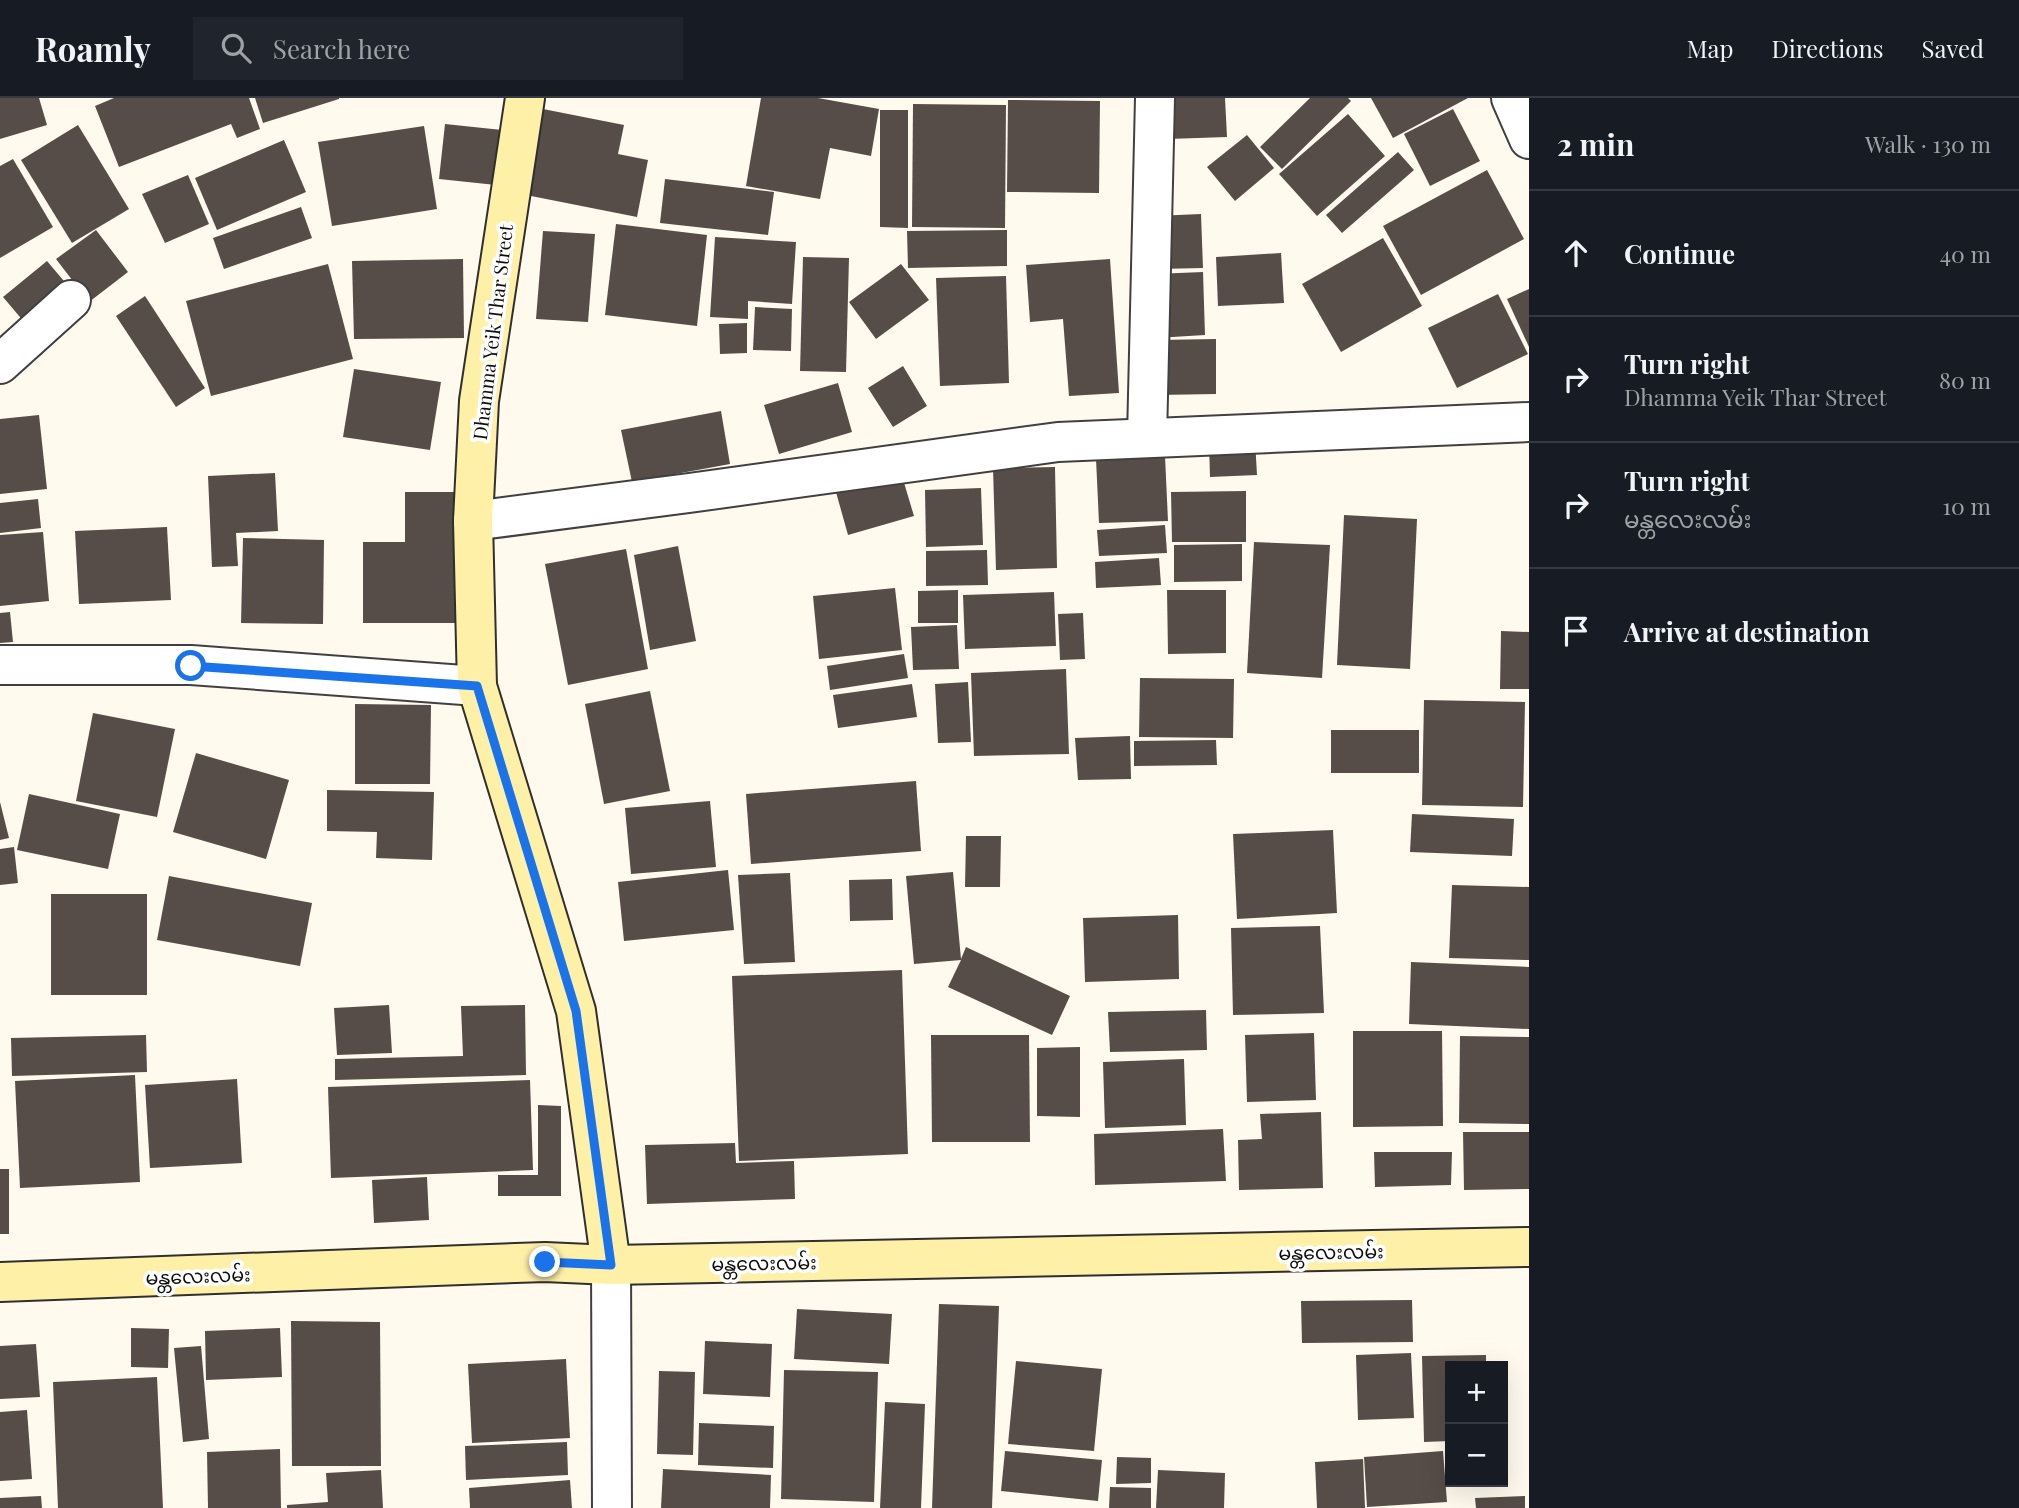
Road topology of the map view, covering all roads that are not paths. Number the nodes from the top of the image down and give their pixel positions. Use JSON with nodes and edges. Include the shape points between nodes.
{"nodes":[{"id":1,"x":525,"y":98,"type":"edge"},
{"id":2,"x":1155,"y":98,"type":"edge"},
{"id":3,"x":1511,"y":98,"type":"edge"},
{"id":4,"x":1529,"y":139,"type":"edge"},
{"id":5,"x":71,"y":300,"type":"dead end"},
{"id":6,"x":0,"y":364,"type":"edge"},
{"id":7,"x":1529,"y":422,"type":"edge"},
{"id":8,"x":1147,"y":438,"type":"junction"},
{"id":9,"x":473,"y":521,"type":"junction"},
{"id":10,"x":0,"y":665,"type":"edge"},
{"id":11,"x":477,"y":686,"type":"junction"},
{"id":12,"x":1529,"y":1247,"type":"edge"},
{"id":13,"x":611,"y":1265,"type":"junction"},
{"id":14,"x":0,"y":1282,"type":"edge"},
{"id":15,"x":612,"y":1508,"type":"edge"}],
"edges":[{"from":1,"to":9,"type":"main road","name":"Dhamma Yeik Thar Street","via":[[479,401]]},
{"from":2,"to":8,"type":"street"},
{"from":3,"to":4,"type":"street"},
{"from":5,"to":6,"type":"street"},
{"from":7,"to":8,"type":"street"},
{"from":8,"to":9,"type":"street","via":[[1058,442]]},
{"from":9,"to":11,"type":"main road","name":"Dhamma Yeik Thar Street"},
{"from":10,"to":11,"type":"street","via":[[191,666]]},
{"from":11,"to":13,"type":"main road","name":"Dhamma Yeik Thar Street","via":[[576,1011]]},
{"from":12,"to":13,"type":"main road","name":"မန္တလေးလမ်း"},
{"from":13,"to":14,"type":"main road","name":"မန္တလေးလမ်း","via":[[545,1262]]},
{"from":13,"to":15,"type":"street"}]}
